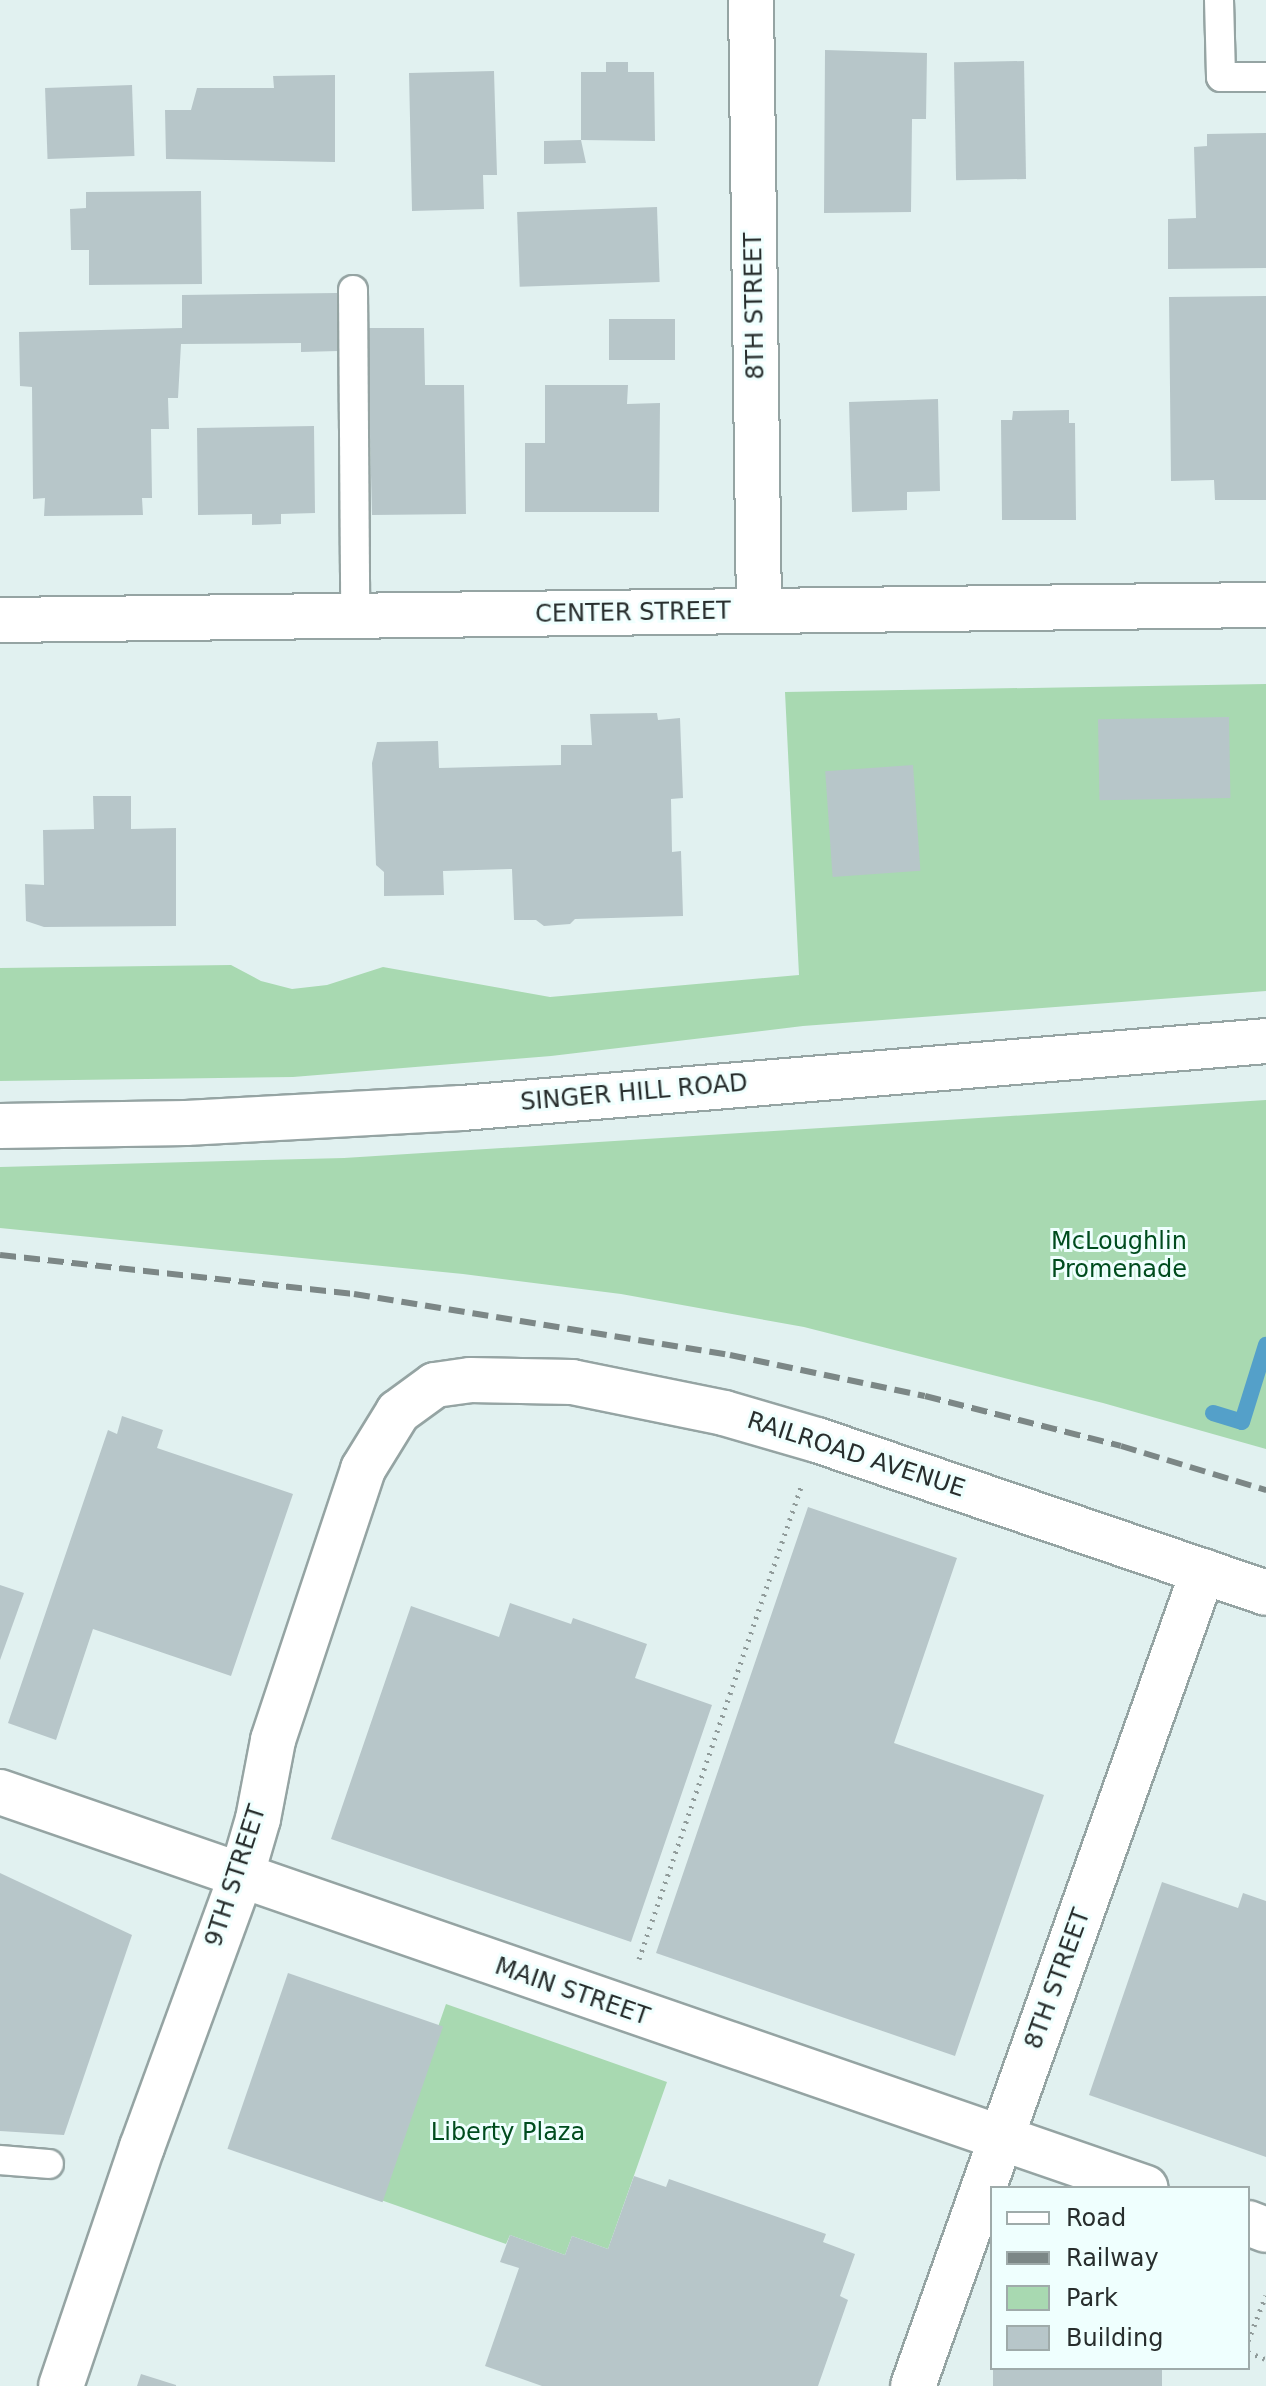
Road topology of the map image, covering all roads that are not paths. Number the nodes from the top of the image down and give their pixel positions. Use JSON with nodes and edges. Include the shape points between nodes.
{"nodes":[{"id":1,"x":751,"y":0,"type":"edge"},
{"id":2,"x":1219,"y":0,"type":"edge"},
{"id":3,"x":1266,"y":77,"type":"edge"},
{"id":4,"x":353,"y":290,"type":"dead end"},
{"id":5,"x":1266,"y":605,"type":"edge"},
{"id":6,"x":759,"y":611,"type":"junction"},
{"id":7,"x":355,"y":616,"type":"junction"},
{"id":8,"x":0,"y":620,"type":"edge"},
{"id":9,"x":1266,"y":1041,"type":"edge"},
{"id":10,"x":0,"y":1126,"type":"edge"},
{"id":11,"x":435,"y":1385,"type":"joint"},
{"id":12,"x":1203,"y":1571,"type":"junction"},
{"id":13,"x":1266,"y":1593,"type":"edge"},
{"id":14,"x":0,"y":1792,"type":"edge"},
{"id":15,"x":241,"y":1877,"type":"junction"},
{"id":16,"x":1002,"y":2138,"type":"junction"},
{"id":17,"x":0,"y":2160,"type":"edge"},
{"id":18,"x":49,"y":2164,"type":"dead end"},
{"id":19,"x":1140,"y":2186,"type":"edge"},
{"id":20,"x":61,"y":2386,"type":"edge"},
{"id":21,"x":913,"y":2386,"type":"edge"}],
"edges":[{"from":1,"to":6,"type":"main road","name":"8TH STREET"},
{"from":2,"to":3,"type":"lane","via":[[1221,77]]},
{"from":4,"to":7,"type":"lane"},
{"from":5,"to":6,"type":"main road","name":"CENTER STREET"},
{"from":6,"to":7,"type":"main road","name":"CENTER STREET"},
{"from":7,"to":8,"type":"main road","name":"CENTER STREET"},
{"from":9,"to":10,"type":"main road","name":"SINGER HILL ROAD","via":[[462,1108],[186,1123]]},
{"from":11,"to":12,"type":"main road","name":"RAILROAD AVENUE","via":[[470,1380],[572,1382],[724,1413]]},
{"from":11,"to":15,"type":"main road","name":"9TH STREET","via":[[398,1412],[363,1469],[273,1740]]},
{"from":12,"to":13,"type":"main road","name":"RAILROAD AVENUE"},
{"from":12,"to":16,"type":"main road","name":"8TH STREET"},
{"from":14,"to":15,"type":"main road","name":"MAIN STREET"},
{"from":15,"to":16,"type":"main road","name":"MAIN STREET"},
{"from":15,"to":20,"type":"main road","name":"9TH STREET"},
{"from":16,"to":19,"type":"main road","name":"MAIN STREET"},
{"from":16,"to":21,"type":"main road","name":"8TH STREET"},
{"from":17,"to":18,"type":"lane"}]}
